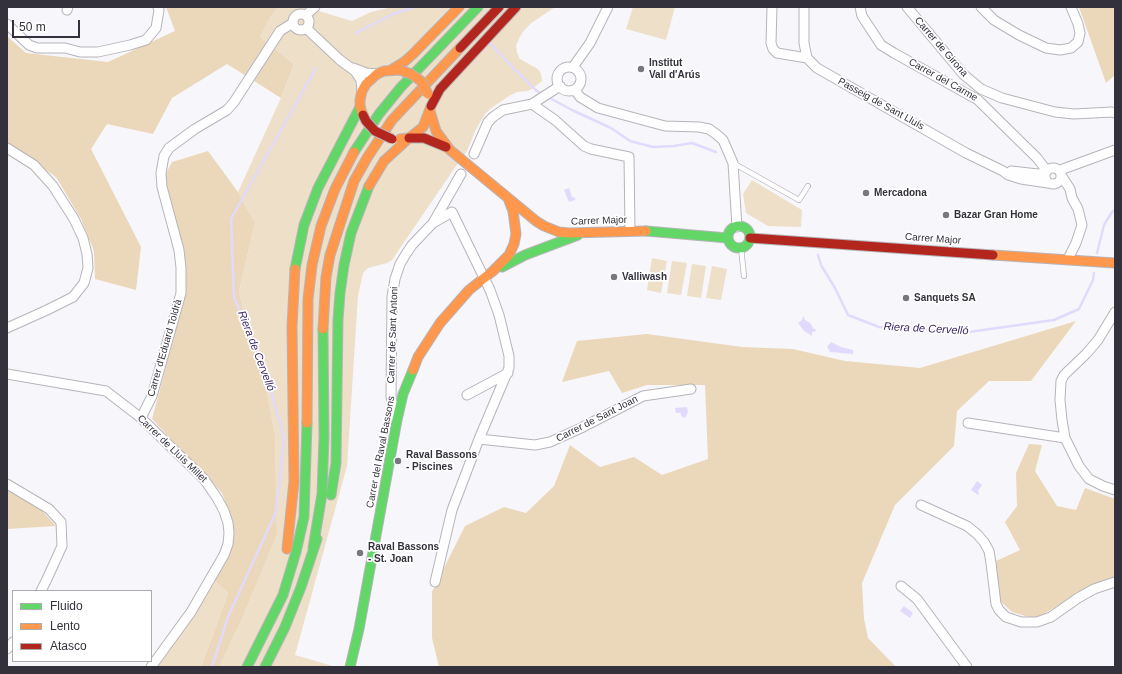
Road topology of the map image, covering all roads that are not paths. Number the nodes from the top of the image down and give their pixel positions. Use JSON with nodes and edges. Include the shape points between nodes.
{"nodes":[{"id":1,"x":158,"y":7,"type":"edge"},
{"id":2,"x":315,"y":7,"type":"edge"},
{"id":3,"x":458,"y":7,"type":"edge"},
{"id":4,"x":478,"y":7,"type":"edge"},
{"id":5,"x":498,"y":7,"type":"edge"},
{"id":6,"x":516,"y":7,"type":"edge"},
{"id":7,"x":608,"y":7,"type":"edge"},
{"id":8,"x":772,"y":7,"type":"edge"},
{"id":9,"x":804,"y":7,"type":"edge"},
{"id":10,"x":860,"y":7,"type":"edge"},
{"id":11,"x":907,"y":7,"type":"edge"},
{"id":12,"x":981,"y":7,"type":"edge"},
{"id":13,"x":1071,"y":7,"type":"edge"},
{"id":14,"x":306,"y":15,"type":"junction"},
{"id":15,"x":292,"y":23,"type":"junction"},
{"id":16,"x":7,"y":24,"type":"edge"},
{"id":17,"x":306,"y":28,"type":"junction"},
{"id":18,"x":807,"y":58,"type":"junction"},
{"id":19,"x":349,"y":67,"type":"junction"},
{"id":20,"x":573,"y":67,"type":"junction"},
{"id":21,"x":391,"y":70,"type":"junction"},
{"id":22,"x":377,"y":74,"type":"junction"},
{"id":23,"x":556,"y":89,"type":"junction"},
{"id":24,"x":362,"y":90,"type":"junction"},
{"id":25,"x":575,"y":90,"type":"junction"},
{"id":26,"x":534,"y":103,"type":"junction"},
{"id":27,"x":430,"y":108,"type":"junction"},
{"id":28,"x":361,"y":111,"type":"junction"},
{"id":29,"x":1115,"y":113,"type":"edge"},
{"id":30,"x":409,"y":138,"type":"junction"},
{"id":31,"x":7,"y":148,"type":"edge"},
{"id":32,"x":450,"y":150,"type":"junction"},
{"id":33,"x":1115,"y":150,"type":"edge"},
{"id":34,"x":474,"y":154,"type":"dead end"},
{"id":35,"x":733,"y":163,"type":"junction"},
{"id":36,"x":1003,"y":171,"type":"junction"},
{"id":37,"x":1046,"y":172,"type":"junction"},
{"id":38,"x":461,"y":174,"type":"dead end"},
{"id":39,"x":1060,"y":174,"type":"junction"},
{"id":40,"x":1051,"y":184,"type":"junction"},
{"id":41,"x":808,"y":186,"type":"dead end"},
{"id":42,"x":508,"y":198,"type":"junction"},
{"id":43,"x":1072,"y":198,"type":"junction"},
{"id":44,"x":433,"y":223,"type":"junction"},
{"id":45,"x":737,"y":227,"type":"junction"},
{"id":46,"x":630,"y":230,"type":"junction"},
{"id":47,"x":583,"y":234,"type":"junction"},
{"id":48,"x":728,"y":238,"type":"junction"},
{"id":49,"x":750,"y":238,"type":"junction"},
{"id":50,"x":741,"y":248,"type":"junction"},
{"id":51,"x":1068,"y":260,"type":"junction"},
{"id":52,"x":1115,"y":263,"type":"edge"},
{"id":53,"x":493,"y":271,"type":"junction"},
{"id":54,"x":744,"y":276,"type":"dead end"},
{"id":55,"x":484,"y":278,"type":"junction"},
{"id":56,"x":1115,"y":312,"type":"edge"},
{"id":57,"x":7,"y":328,"type":"edge"},
{"id":58,"x":508,"y":373,"type":"junction"},
{"id":59,"x":7,"y":374,"type":"edge"},
{"id":60,"x":691,"y":389,"type":"dead end"},
{"id":61,"x":467,"y":395,"type":"dead end"},
{"id":62,"x":141,"y":418,"type":"junction"},
{"id":63,"x":397,"y":420,"type":"junction"},
{"id":64,"x":968,"y":423,"type":"dead end"},
{"id":65,"x":1065,"y":438,"type":"junction"},
{"id":66,"x":479,"y":439,"type":"junction"},
{"id":67,"x":7,"y":484,"type":"edge"},
{"id":68,"x":1115,"y":490,"type":"edge"},
{"id":69,"x":921,"y":505,"type":"dead end"},
{"id":70,"x":313,"y":548,"type":"junction"},
{"id":71,"x":435,"y":582,"type":"dead end"},
{"id":72,"x":1115,"y":582,"type":"edge"},
{"id":73,"x":901,"y":586,"type":"dead end"},
{"id":74,"x":42,"y":590,"type":"edge"},
{"id":75,"x":282,"y":595,"type":"junction"},
{"id":76,"x":152,"y":667,"type":"edge"},
{"id":77,"x":247,"y":667,"type":"edge"},
{"id":78,"x":264,"y":667,"type":"edge"},
{"id":79,"x":350,"y":667,"type":"edge"},
{"id":80,"x":967,"y":667,"type":"edge"}],
"edges":[{"from":1,"to":16,"type":"street","via":[[156,28],[146,40],[98,52],[38,48],[29,45]]},
{"from":2,"to":14,"type":"street"},
{"from":3,"to":21,"type":"main road","via":[[413,54]]},
{"from":4,"to":75,"type":"main road","via":[[401,87],[379,114],[351,157],[321,226],[312,265],[308,299],[304,517]]},
{"from":5,"to":70,"type":"main road","via":[[392,120],[354,181],[348,198],[326,276],[323,328],[322,494]]},
{"from":6,"to":27,"type":"main road","via":[[440,89]]},
{"from":7,"to":20,"type":"street","via":[[590,43]]},
{"from":8,"to":18,"type":"street","via":[[773,50],[777,53]]},
{"from":9,"to":18,"type":"street","via":[[804,44]]},
{"from":10,"to":37,"type":"street","name":"Carrer del Carme","via":[[862,16],[882,45],[978,100],[1027,148]]},
{"from":11,"to":29,"type":"street","name":"Carrer de Girona","via":[[963,74],[981,89],[1002,98],[1055,112]]},
{"from":12,"to":13,"type":"street","via":[[994,20],[1018,35],[1046,48],[1060,50],[1071,48],[1078,42],[1080,33]]},
{"from":14,"to":15,"type":"street","via":[[296,15]]},
{"from":14,"to":17,"type":"street","via":[[309,21]]},
{"from":15,"to":17,"type":"street","via":[[297,29]]},
{"from":15,"to":62,"type":"street","name":"Carrer d'Eduard Toldrà","via":[[280,31],[227,110],[195,129],[169,148],[164,156],[162,187],[178,245],[181,293],[152,396]]},
{"from":17,"to":19,"type":"street"},
{"from":18,"to":36,"type":"street","name":"Passeig de Sant Lluís","via":[[817,68],[966,153]]},
{"from":19,"to":22,"type":"street"},
{"from":19,"to":24,"type":"street","via":[[361,80]]},
{"from":20,"to":23,"type":"street","via":[[566,67],[558,74]]},
{"from":20,"to":25,"type":"street","via":[[579,72],[582,80]]},
{"from":21,"to":22,"type":"main road"},
{"from":21,"to":27,"type":"main road","bridge":true,"via":[[411,74],[421,81],[428,94]]},
{"from":22,"to":24,"type":"main road"},
{"from":23,"to":25,"type":"street"},
{"from":23,"to":26,"type":"street"},
{"from":24,"to":28,"type":"main road"},
{"from":25,"to":35,"type":"street","via":[[580,97],[598,108],[665,126],[709,129],[723,140]]},
{"from":26,"to":34,"type":"street","via":[[503,110],[493,117],[488,122]]},
{"from":26,"to":46,"type":"street","via":[[584,146],[629,156]]},
{"from":27,"to":30,"type":"main road","via":[[423,127]]},
{"from":27,"to":32,"type":"main road","name":"Carrer Major","via":[[436,131]]},
{"from":28,"to":30,"type":"main road","bridge":true,"via":[[375,132],[392,139]]},
{"from":28,"to":75,"type":"main road","via":[[318,188],[304,225],[295,264],[292,327],[294,481]]},
{"from":30,"to":32,"type":"main road","name":"Carrer Major","via":[[431,140]]},
{"from":30,"to":70,"type":"main road","via":[[391,153],[375,174],[360,204],[345,259],[338,320],[336,463],[327,510]]},
{"from":31,"to":57,"type":"street","via":[[34,165],[53,186],[83,238],[88,268],[84,283],[73,297]]},
{"from":32,"to":42,"type":"main road","name":"Carrer Major"},
{"from":33,"to":39,"type":"street","via":[[1063,169]]},
{"from":35,"to":41,"type":"lane","via":[[799,200]]},
{"from":35,"to":45,"type":"street"},
{"from":36,"to":37,"type":"street","name":"Passeig de Sant Lluís","via":[[1038,174]]},
{"from":36,"to":40,"type":"street","name":"Passeig de Sant Lluís","via":[[1021,179]]},
{"from":37,"to":39,"type":"street","name":"Passeig de Sant Lluís","via":[[1055,168]]},
{"from":37,"to":40,"type":"street","via":[[1045,178]]},
{"from":38,"to":44,"type":"street","name":"Carrer de Sant Antoni"},
{"from":39,"to":40,"type":"street","via":[[1058,182]]},
{"from":39,"to":43,"type":"street","name":"Passeig de Sant Lluís","via":[[1070,189]]},
{"from":40,"to":43,"type":"street","name":"Passeig de Sant Lluís"},
{"from":42,"to":47,"type":"main road","name":"Carrer Major","via":[[544,226],[559,232]]},
{"from":42,"to":53,"type":"main road","via":[[514,219],[515,239],[509,255]]},
{"from":43,"to":51,"type":"street","name":"Passeig de Sant Lluís","via":[[1082,225]]},
{"from":44,"to":55,"type":"street","via":[[452,212]]},
{"from":44,"to":63,"type":"street","name":"Carrer de Sant Antoni","via":[[412,245],[400,264],[395,279],[392,297],[391,397]]},
{"from":45,"to":48,"type":"main road","via":[[730,231]]},
{"from":45,"to":49,"type":"main road","via":[[745,228]]},
{"from":46,"to":47,"type":"main road","name":"Carrer Major"},
{"from":46,"to":48,"type":"main road","name":"Carrer Major"},
{"from":47,"to":53,"type":"main road","via":[[525,255]]},
{"from":48,"to":50,"type":"main road","via":[[731,245]]},
{"from":49,"to":50,"type":"main road","via":[[748,244]]},
{"from":49,"to":51,"type":"main road","name":"Carrer Major"},
{"from":50,"to":54,"type":"lane"},
{"from":51,"to":52,"type":"main road","name":"Carrer Major"},
{"from":53,"to":55,"type":"main road","name":"Carrer del Raval Bassons"},
{"from":55,"to":58,"type":"street","via":[[509,356]]},
{"from":55,"to":63,"type":"main road","name":"Carrer del Raval Bassons","via":[[452,308],[429,338],[409,377]]},
{"from":56,"to":65,"type":"street","via":[[1098,340],[1068,370],[1061,381],[1060,400]]},
{"from":58,"to":61,"type":"street"},
{"from":58,"to":66,"type":"street"},
{"from":59,"to":62,"type":"street","name":"Carrer de Lluís Millet","via":[[106,391]]},
{"from":60,"to":66,"type":"street","name":"Carrer de Sant Joan","via":[[643,396],[550,442],[535,445]]},
{"from":62,"to":76,"type":"street","name":"Carrer de Lluís Millet","via":[[204,479],[224,511],[229,533],[228,544],[218,566],[191,612]]},
{"from":63,"to":79,"type":"main road","name":"Carrer del Raval Bassons"},
{"from":64,"to":65,"type":"street"},
{"from":65,"to":68,"type":"street","via":[[1079,466],[1089,479]]},
{"from":66,"to":71,"type":"street","via":[[452,510]]},
{"from":67,"to":74,"type":"street","via":[[49,509],[61,522],[62,546]]},
{"from":69,"to":72,"type":"street","via":[[967,526],[984,542],[989,551],[996,604],[1006,617],[1021,622],[1037,622],[1051,617],[1094,589]]},
{"from":70,"to":78,"type":"main road","via":[[301,587]]},
{"from":73,"to":80,"type":"street","via":[[917,599]]},
{"from":75,"to":77,"type":"main road"}]}
